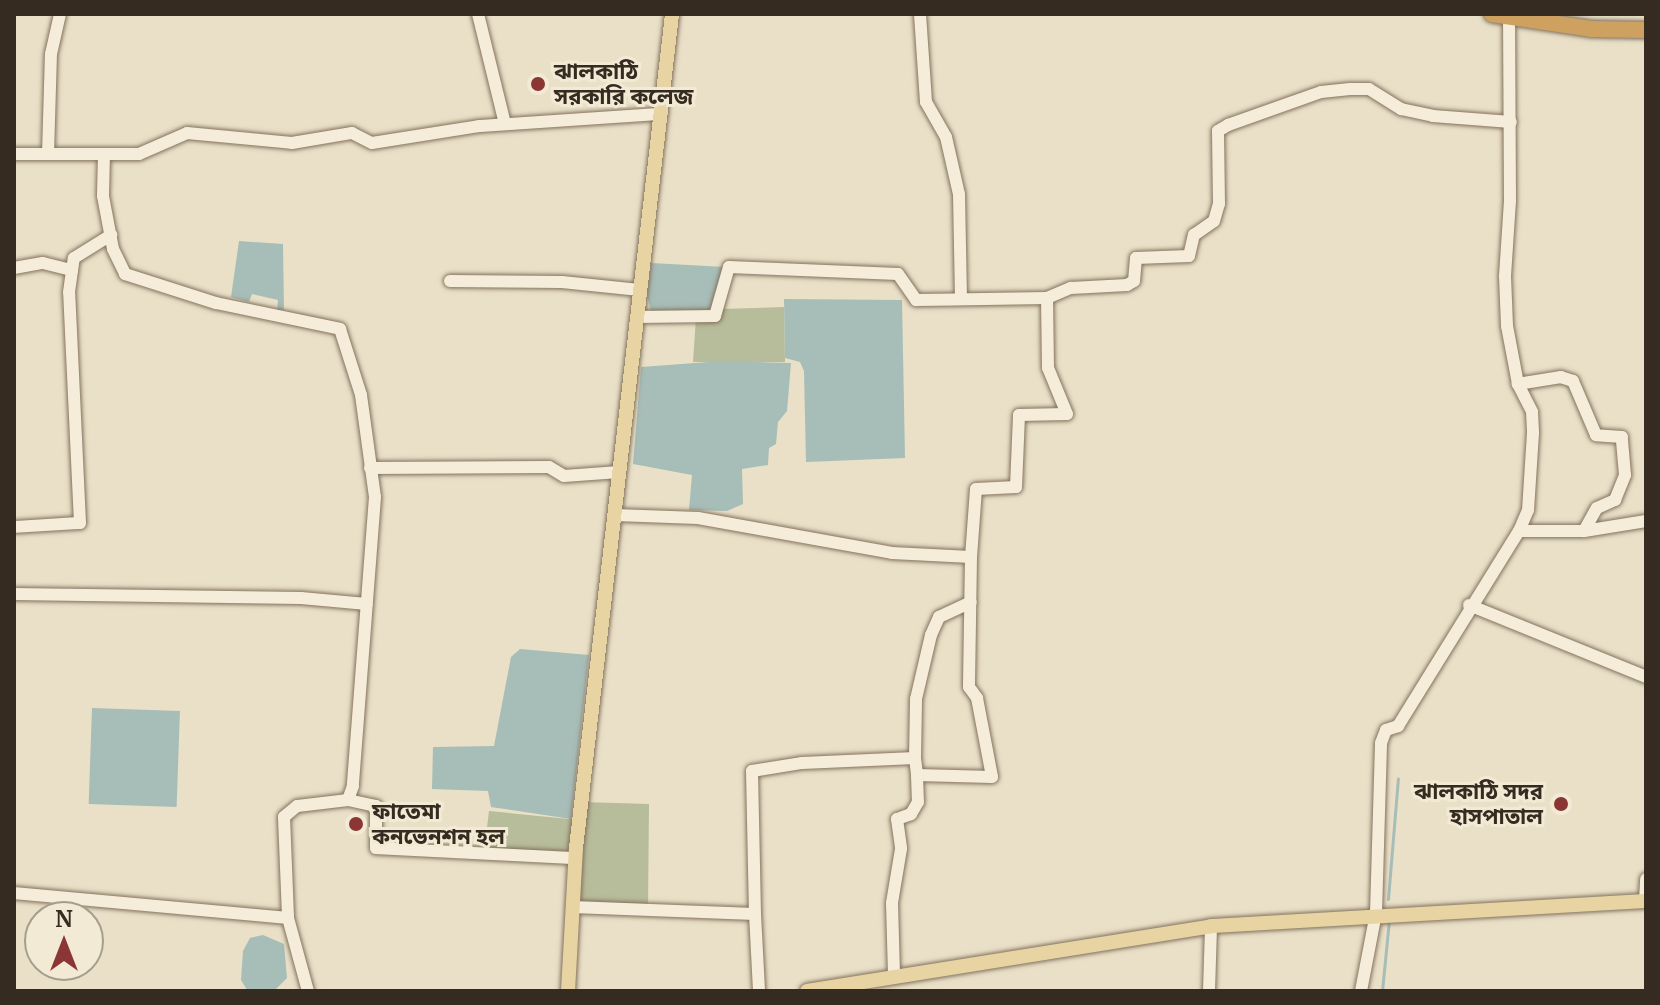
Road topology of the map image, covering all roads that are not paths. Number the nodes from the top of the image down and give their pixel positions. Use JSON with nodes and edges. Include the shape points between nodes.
{"nodes":[{"id":1,"x":60,"y":14,"type":"edge"},
{"id":2,"x":478,"y":14,"type":"edge"},
{"id":3,"x":672,"y":14,"type":"edge"},
{"id":4,"x":920,"y":14,"type":"edge"},
{"id":5,"x":1492,"y":14,"type":"edge"},
{"id":6,"x":1509,"y":17,"type":"edge"},
{"id":7,"x":1646,"y":30,"type":"edge"},
{"id":8,"x":660,"y":114,"type":"junction"},
{"id":9,"x":1511,"y":122,"type":"junction"},
{"id":10,"x":505,"y":124,"type":"junction"},
{"id":11,"x":14,"y":154,"type":"edge"},
{"id":12,"x":48,"y":154,"type":"junction"},
{"id":13,"x":104,"y":154,"type":"junction"},
{"id":14,"x":111,"y":235,"type":"junction"},
{"id":15,"x":14,"y":268,"type":"edge"},
{"id":16,"x":72,"y":270,"type":"junction"},
{"id":17,"x":450,"y":281,"type":"dead end"},
{"id":18,"x":640,"y":290,"type":"junction"},
{"id":19,"x":961,"y":298,"type":"junction"},
{"id":20,"x":1047,"y":298,"type":"junction"},
{"id":21,"x":637,"y":317,"type":"junction"},
{"id":22,"x":1518,"y":384,"type":"junction"},
{"id":23,"x":370,"y":468,"type":"junction"},
{"id":24,"x":619,"y":472,"type":"junction"},
{"id":25,"x":615,"y":515,"type":"junction"},
{"id":26,"x":1646,"y":521,"type":"edge"},
{"id":27,"x":14,"y":527,"type":"edge"},
{"id":28,"x":1519,"y":531,"type":"junction"},
{"id":29,"x":1584,"y":531,"type":"junction"},
{"id":30,"x":971,"y":557,"type":"junction"},
{"id":31,"x":14,"y":594,"type":"edge"},
{"id":32,"x":971,"y":602,"type":"junction"},
{"id":33,"x":367,"y":604,"type":"junction"},
{"id":34,"x":1469,"y":605,"type":"junction"},
{"id":35,"x":1646,"y":677,"type":"edge"},
{"id":36,"x":915,"y":758,"type":"junction"},
{"id":37,"x":917,"y":775,"type":"junction"},
{"id":38,"x":348,"y":800,"type":"junction"},
{"id":39,"x":576,"y":858,"type":"junction"},
{"id":40,"x":1646,"y":879,"type":"edge"},
{"id":41,"x":14,"y":893,"type":"edge"},
{"id":42,"x":1645,"y":901,"type":"edge"},
{"id":43,"x":572,"y":907,"type":"junction"},
{"id":44,"x":1376,"y":913,"type":"junction"},
{"id":45,"x":755,"y":914,"type":"junction"},
{"id":46,"x":288,"y":918,"type":"junction"},
{"id":47,"x":1211,"y":926,"type":"junction"},
{"id":48,"x":894,"y":975,"type":"junction"},
{"id":49,"x":860,"y":987,"type":"edge"},
{"id":50,"x":308,"y":991,"type":"edge"},
{"id":51,"x":568,"y":991,"type":"edge"},
{"id":52,"x":759,"y":991,"type":"edge"},
{"id":53,"x":807,"y":991,"type":"edge"},
{"id":54,"x":1209,"y":991,"type":"edge"},
{"id":55,"x":1361,"y":991,"type":"edge"}],
"edges":[{"from":1,"to":12,"type":"street","via":[[51,54]]},
{"from":2,"to":10,"type":"street"},
{"from":3,"to":8,"type":"main road"},
{"from":4,"to":19,"type":"street","via":[[926,102],[946,137],[959,194]]},
{"from":5,"to":6,"type":"highway"},
{"from":6,"to":7,"type":"highway"},
{"from":6,"to":9,"type":"street"},
{"from":8,"to":10,"type":"street"},
{"from":8,"to":18,"type":"main road"},
{"from":9,"to":20,"type":"street","via":[[1433,116],[1401,109],[1369,89],[1350,89],[1321,92],[1228,125],[1218,131],[1219,204],[1214,221],[1194,235],[1189,256],[1143,255],[1136,258],[1134,281],[1127,285],[1071,288]]},
{"from":9,"to":22,"type":"street","via":[[1505,276]]},
{"from":10,"to":13,"type":"street","via":[[372,143],[352,133],[292,143],[187,133],[139,154]]},
{"from":11,"to":12,"type":"street"},
{"from":12,"to":13,"type":"street"},
{"from":13,"to":14,"type":"street","via":[[103,196]]},
{"from":14,"to":16,"type":"street","via":[[74,258]]},
{"from":14,"to":23,"type":"street","via":[[125,274],[260,314],[340,329],[361,395]]},
{"from":15,"to":16,"type":"street","via":[[43,263]]},
{"from":16,"to":27,"type":"street","via":[[80,523]]},
{"from":17,"to":18,"type":"street","via":[[562,282]]},
{"from":18,"to":21,"type":"main road"},
{"from":19,"to":20,"type":"street"},
{"from":19,"to":21,"type":"street","via":[[916,300],[898,274],[729,267],[715,316]]},
{"from":20,"to":30,"type":"street","via":[[1048,368],[1067,414],[1019,415],[1016,487],[976,489]]},
{"from":21,"to":24,"type":"main road"},
{"from":22,"to":28,"type":"street","via":[[1532,412],[1533,433],[1528,510]]},
{"from":22,"to":29,"type":"street","via":[[1561,377],[1573,381],[1596,435],[1622,437],[1625,475],[1615,500],[1597,508]]},
{"from":23,"to":24,"type":"street","via":[[549,467],[564,476]]},
{"from":23,"to":33,"type":"street","via":[[375,497]]},
{"from":24,"to":25,"type":"main road"},
{"from":25,"to":30,"type":"street","via":[[698,518],[892,553]]},
{"from":25,"to":39,"type":"main road"},
{"from":26,"to":29,"type":"street"},
{"from":28,"to":29,"type":"street"},
{"from":28,"to":34,"type":"street"},
{"from":30,"to":32,"type":"street"},
{"from":31,"to":33,"type":"street","via":[[301,598]]},
{"from":32,"to":36,"type":"street","via":[[939,617],[931,635],[916,699]]},
{"from":32,"to":37,"type":"street","via":[[969,687],[977,698],[992,777]]},
{"from":33,"to":38,"type":"street"},
{"from":34,"to":35,"type":"street"},
{"from":34,"to":44,"type":"street","via":[[1398,726],[1386,730],[1381,743]]},
{"from":36,"to":37,"type":"street"},
{"from":36,"to":45,"type":"street","via":[[752,771]]},
{"from":37,"to":48,"type":"street","via":[[918,802],[911,814],[897,819],[901,849],[892,903]]},
{"from":38,"to":39,"type":"street","via":[[376,806],[376,848]]},
{"from":38,"to":46,"type":"street","via":[[297,806],[284,817]]},
{"from":39,"to":43,"type":"main road"},
{"from":40,"to":42,"type":"street"},
{"from":41,"to":46,"type":"street"},
{"from":42,"to":44,"type":"main road"},
{"from":43,"to":45,"type":"street"},
{"from":43,"to":51,"type":"main road"},
{"from":44,"to":47,"type":"main road"},
{"from":44,"to":55,"type":"street"},
{"from":45,"to":52,"type":"street"},
{"from":46,"to":50,"type":"street"},
{"from":47,"to":48,"type":"main road"},
{"from":47,"to":54,"type":"street"},
{"from":48,"to":49,"type":"main road"},
{"from":49,"to":53,"type":"main road"}]}
